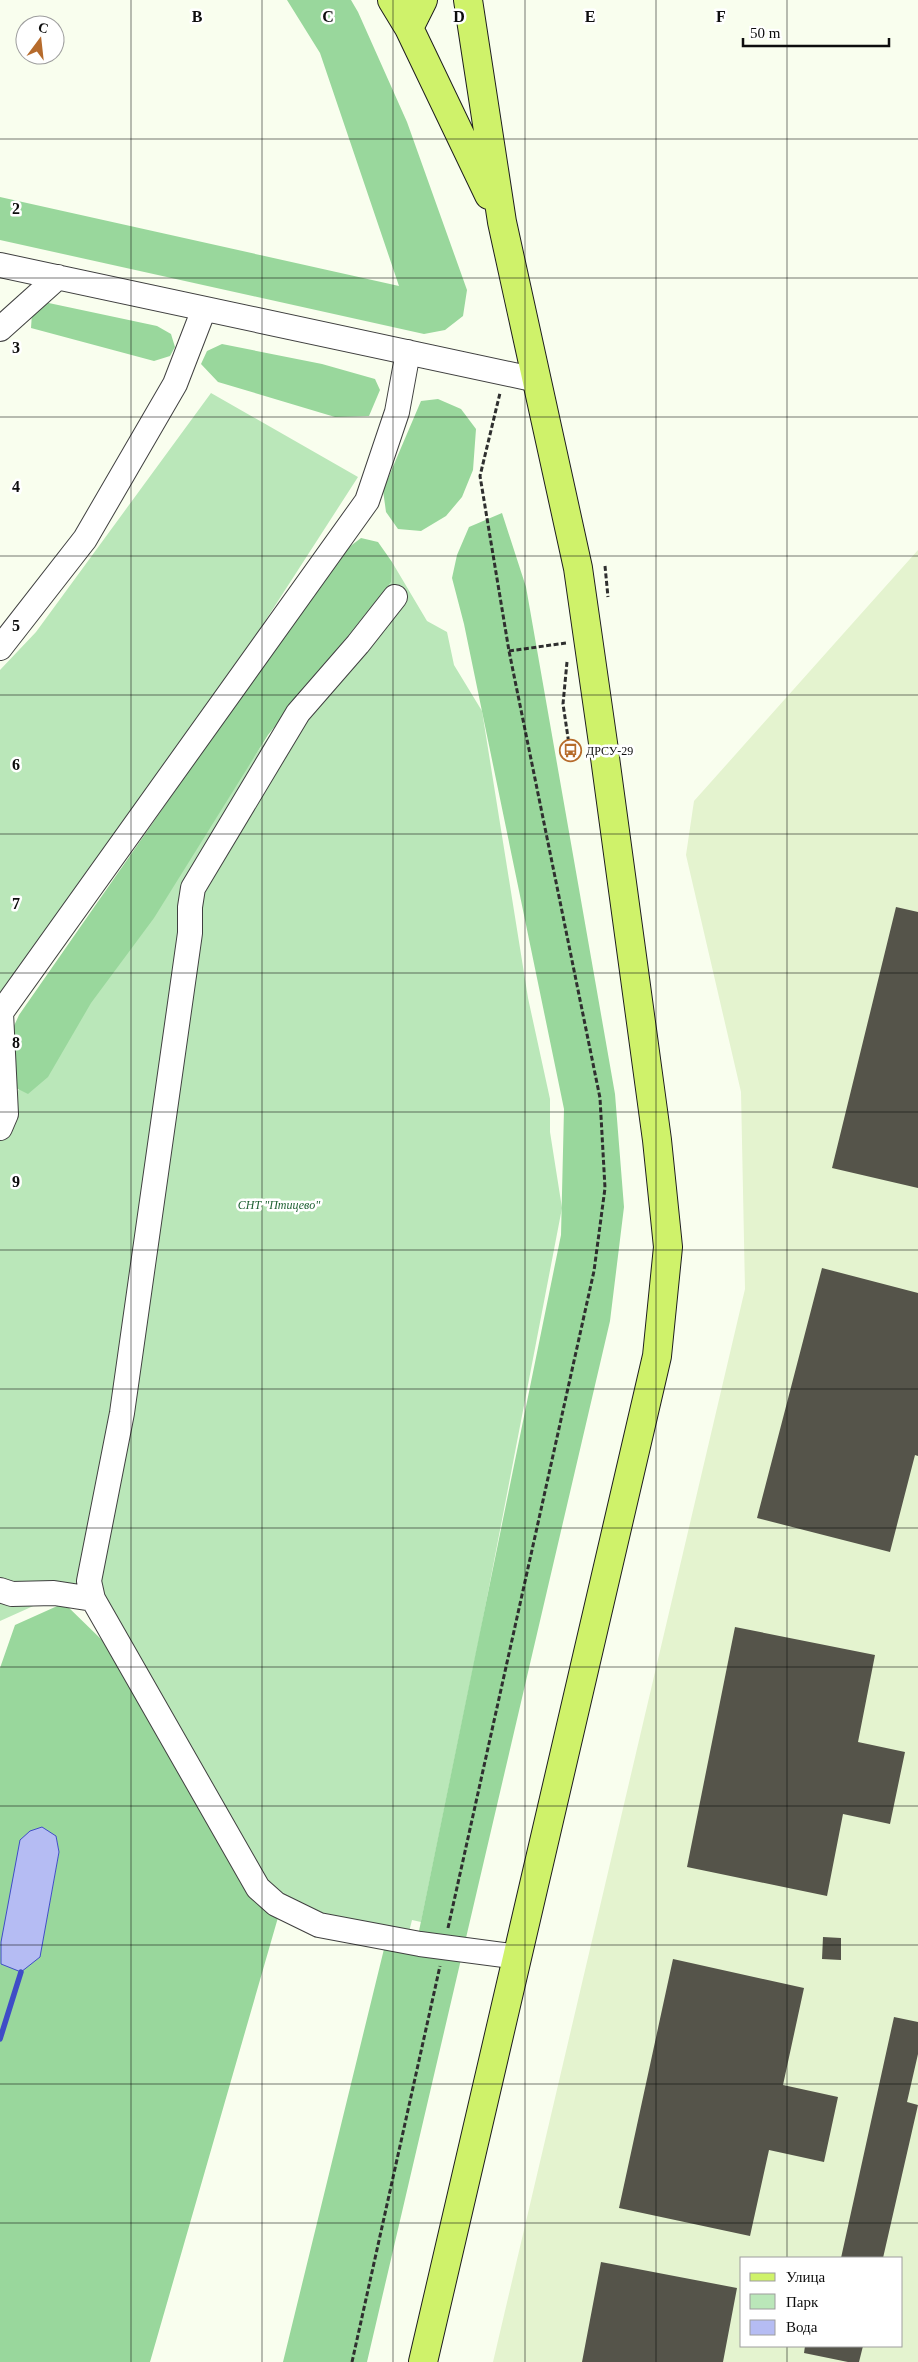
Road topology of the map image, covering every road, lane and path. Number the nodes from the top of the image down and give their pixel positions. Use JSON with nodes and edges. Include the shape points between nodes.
{"nodes":[{"id":1,"x":392,"y":0,"type":"edge"},
{"id":2,"x":422,"y":0,"type":"edge"},
{"id":3,"x":468,"y":0,"type":"edge"},
{"id":4,"x":409,"y":28,"type":"junction"},
{"id":5,"x":484,"y":102,"type":"junction"},
{"id":6,"x":447,"y":105,"type":"junction"},
{"id":7,"x":502,"y":222,"type":"junction"},
{"id":8,"x":0,"y":265,"type":"edge"},
{"id":9,"x":58,"y":278,"type":"junction"},
{"id":10,"x":204,"y":309,"type":"junction"},
{"id":11,"x":0,"y":329,"type":"edge"},
{"id":12,"x":408,"y":352,"type":"junction"},
{"id":13,"x":505,"y":373,"type":"junction"},
{"id":14,"x":537,"y":380,"type":"junction"},
{"id":15,"x":395,"y":597,"type":"dead end"},
{"id":16,"x":566,"y":643,"type":"dead end"},
{"id":17,"x":0,"y":648,"type":"edge"},
{"id":18,"x":567,"y":648,"type":"dead end"},
{"id":19,"x":567,"y":654,"type":"dead end"},
{"id":20,"x":570,"y":751,"type":"dead end"},
{"id":21,"x":0,"y":1014,"type":"edge"},
{"id":22,"x":0,"y":1128,"type":"edge"},
{"id":23,"x":0,"y":1590,"type":"edge"},
{"id":24,"x":93,"y":1599,"type":"junction"},
{"id":25,"x":444,"y":1947,"type":"junction"},
{"id":26,"x":518,"y":1957,"type":"junction"},
{"id":27,"x":352,"y":2362,"type":"edge"},
{"id":28,"x":423,"y":2362,"type":"edge"}],
"edges":[{"from":1,"to":4,"type":"main road"},
{"from":2,"to":4,"type":"main road"},
{"from":3,"to":5,"type":"main road"},
{"from":4,"to":6,"type":"main road"},
{"from":5,"to":6,"type":"main road","via":[[473,114],[466,116]]},
{"from":5,"to":7,"type":"main road"},
{"from":6,"to":7,"type":"main road"},
{"from":7,"to":14,"type":"main road"},
{"from":8,"to":9,"type":"street"},
{"from":9,"to":10,"type":"street"},
{"from":9,"to":11,"type":"street"},
{"from":10,"to":12,"type":"street"},
{"from":10,"to":17,"type":"street","via":[[176,384],[85,539]]},
{"from":12,"to":13,"type":"street"},
{"from":12,"to":21,"type":"street","via":[[396,412],[366,501]]},
{"from":13,"to":14,"type":"street"},
{"from":13,"to":25,"type":"path","via":[[480,476],[511,660],[600,1098],[604,1188],[594,1271]]},
{"from":14,"to":26,"type":"main road","via":[[578,568],[658,1140],[668,1247],[657,1356]]},
{"from":15,"to":24,"type":"street","via":[[298,713],[193,888],[168,1098],[122,1413],[89,1581]]},
{"from":16,"to":18,"type":"path"},
{"from":19,"to":20,"type":"path","via":[[563,704]]},
{"from":21,"to":22,"type":"street","via":[[6,1114]]},
{"from":23,"to":24,"type":"street","via":[[12,1594],[54,1593]]},
{"from":24,"to":25,"type":"street","via":[[258,1888],[276,1904],[319,1925]]},
{"from":25,"to":26,"type":"street"},
{"from":25,"to":27,"type":"path"},
{"from":26,"to":28,"type":"main road"}]}
